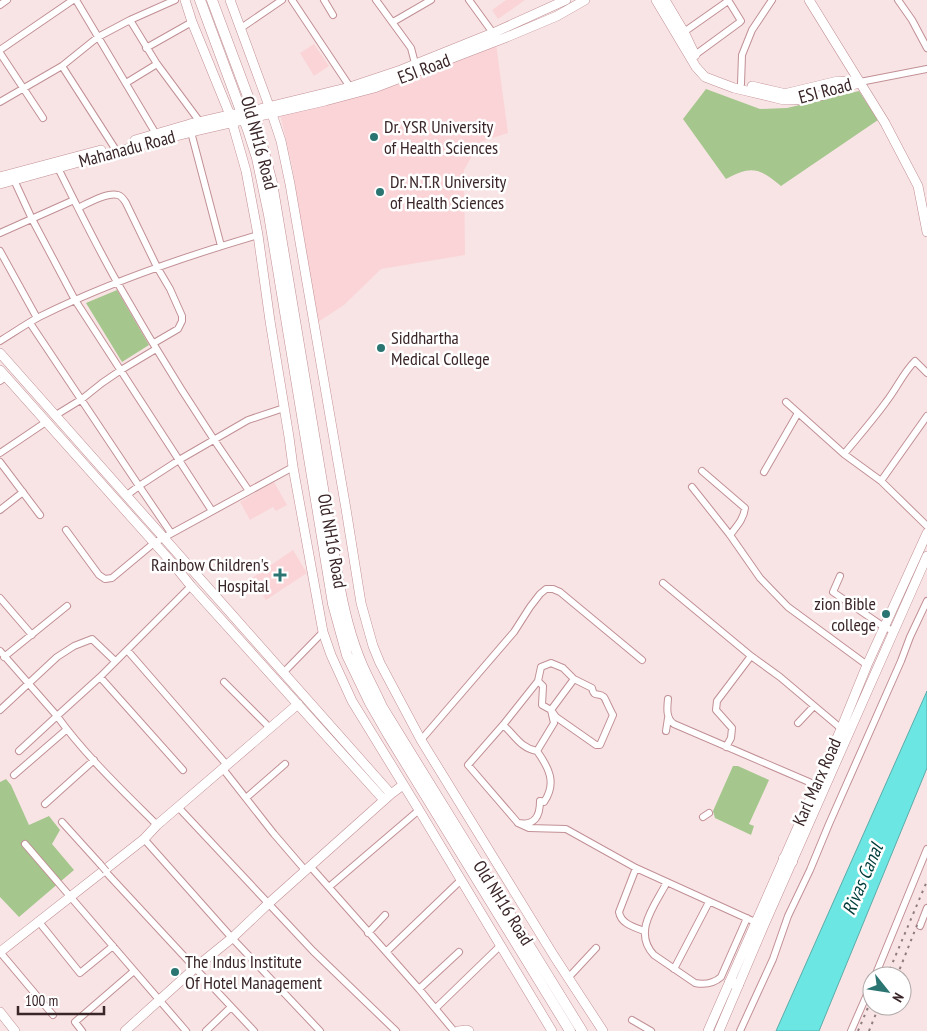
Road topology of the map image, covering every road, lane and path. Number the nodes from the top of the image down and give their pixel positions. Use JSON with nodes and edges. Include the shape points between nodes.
{"nodes":[{"id":1,"x":7,"y":0,"type":"edge"},
{"id":2,"x":74,"y":0,"type":"edge"},
{"id":3,"x":175,"y":0,"type":"edge"},
{"id":4,"x":185,"y":0,"type":"edge"},
{"id":5,"x":200,"y":0,"type":"edge"},
{"id":6,"x":212,"y":0,"type":"edge"},
{"id":7,"x":230,"y":0,"type":"edge"},
{"id":8,"x":282,"y":0,"type":"edge"},
{"id":9,"x":292,"y":0,"type":"edge"},
{"id":10,"x":324,"y":0,"type":"edge"},
{"id":11,"x":376,"y":0,"type":"edge"},
{"id":12,"x":470,"y":0,"type":"edge"},
{"id":13,"x":566,"y":0,"type":"edge"},
{"id":14,"x":586,"y":0,"type":"edge"},
{"id":15,"x":656,"y":0,"type":"edge"},
{"id":16,"x":664,"y":0,"type":"edge"},
{"id":17,"x":728,"y":0,"type":"edge"},
{"id":18,"x":772,"y":0,"type":"edge"},
{"id":19,"x":898,"y":0,"type":"edge"},
{"id":20,"x":426,"y":1,"type":"edge"},
{"id":21,"x":813,"y":1,"type":"edge"},
{"id":22,"x":0,"y":5,"type":"edge"},
{"id":23,"x":333,"y":15,"type":"dead end"},
{"id":24,"x":130,"y":20,"type":"junction"},
{"id":25,"x":741,"y":21,"type":"junction"},
{"id":26,"x":192,"y":22,"type":"junction"},
{"id":27,"x":393,"y":22,"type":"junction"},
{"id":28,"x":241,"y":28,"type":"junction"},
{"id":29,"x":752,"y":30,"type":"junction"},
{"id":30,"x":684,"y":32,"type":"junction"},
{"id":31,"x":493,"y":33,"type":"junction"},
{"id":32,"x":98,"y":37,"type":"junction"},
{"id":33,"x":146,"y":48,"type":"junction"},
{"id":34,"x":927,"y":48,"type":"edge"},
{"id":35,"x":0,"y":52,"type":"edge"},
{"id":36,"x":695,"y":55,"type":"junction"},
{"id":37,"x":157,"y":64,"type":"junction"},
{"id":38,"x":62,"y":66,"type":"junction"},
{"id":39,"x":417,"y":68,"type":"junction"},
{"id":40,"x":927,"y":69,"type":"edge"},
{"id":41,"x":860,"y":82,"type":"junction"},
{"id":42,"x":126,"y":83,"type":"junction"},
{"id":43,"x":740,"y":84,"type":"junction"},
{"id":44,"x":350,"y":87,"type":"junction"},
{"id":45,"x":24,"y":89,"type":"junction"},
{"id":46,"x":0,"y":102,"type":"edge"},
{"id":47,"x":271,"y":110,"type":"junction"},
{"id":48,"x":249,"y":115,"type":"junction"},
{"id":49,"x":42,"y":118,"type":"dead end"},
{"id":50,"x":231,"y":118,"type":"junction"},
{"id":51,"x":200,"y":122,"type":"junction"},
{"id":52,"x":192,"y":132,"type":"junction"},
{"id":53,"x":156,"y":134,"type":"junction"},
{"id":54,"x":114,"y":147,"type":"junction"},
{"id":55,"x":58,"y":168,"type":"junction"},
{"id":56,"x":1,"y":180,"type":"edge"},
{"id":57,"x":14,"y":180,"type":"junction"},
{"id":58,"x":74,"y":200,"type":"junction"},
{"id":59,"x":78,"y":208,"type":"junction"},
{"id":60,"x":32,"y":219,"type":"junction"},
{"id":61,"x":927,"y":232,"type":"edge"},
{"id":62,"x":0,"y":233,"type":"edge"},
{"id":63,"x":258,"y":235,"type":"junction"},
{"id":64,"x":221,"y":246,"type":"junction"},
{"id":65,"x":0,"y":251,"type":"edge"},
{"id":66,"x":157,"y":267,"type":"junction"},
{"id":67,"x":117,"y":282,"type":"junction"},
{"id":68,"x":75,"y":300,"type":"junction"},
{"id":69,"x":37,"y":318,"type":"junction"},
{"id":70,"x":30,"y":323,"type":"junction"},
{"id":71,"x":0,"y":341,"type":"edge"},
{"id":72,"x":155,"y":346,"type":"junction"},
{"id":73,"x":0,"y":352,"type":"edge"},
{"id":74,"x":121,"y":370,"type":"junction"},
{"id":75,"x":927,"y":373,"type":"edge"},
{"id":76,"x":2,"y":376,"type":"edge"},
{"id":77,"x":82,"y":399,"type":"junction"},
{"id":78,"x":786,"y":402,"type":"dead end"},
{"id":79,"x":284,"y":408,"type":"junction"},
{"id":80,"x":798,"y":413,"type":"junction"},
{"id":81,"x":56,"y":415,"type":"junction"},
{"id":82,"x":927,"y":416,"type":"edge"},
{"id":83,"x":46,"y":422,"type":"junction"},
{"id":84,"x":213,"y":440,"type":"junction"},
{"id":85,"x":0,"y":453,"type":"edge"},
{"id":86,"x":844,"y":454,"type":"junction"},
{"id":87,"x":179,"y":460,"type":"junction"},
{"id":88,"x":0,"y":462,"type":"edge"},
{"id":89,"x":293,"y":468,"type":"junction"},
{"id":90,"x":702,"y":471,"type":"dead end"},
{"id":91,"x":764,"y":472,"type":"dead end"},
{"id":92,"x":881,"y":481,"type":"junction"},
{"id":93,"x":138,"y":486,"type":"junction"},
{"id":94,"x":692,"y":486,"type":"dead end"},
{"id":95,"x":249,"y":491,"type":"junction"},
{"id":96,"x":23,"y":492,"type":"junction"},
{"id":97,"x":127,"y":495,"type":"junction"},
{"id":98,"x":0,"y":510,"type":"edge"},
{"id":99,"x":212,"y":511,"type":"junction"},
{"id":100,"x":40,"y":515,"type":"dead end"},
{"id":101,"x":927,"y":526,"type":"edge"},
{"id":102,"x":66,"y":530,"type":"dead end"},
{"id":103,"x":927,"y":533,"type":"edge"},
{"id":104,"x":168,"y":535,"type":"junction"},
{"id":105,"x":730,"y":535,"type":"junction"},
{"id":106,"x":154,"y":543,"type":"junction"},
{"id":107,"x":927,"y":556,"type":"edge"},
{"id":108,"x":840,"y":576,"type":"dead end"},
{"id":109,"x":664,"y":583,"type":"dead end"},
{"id":110,"x":191,"y":586,"type":"junction"},
{"id":111,"x":0,"y":598,"type":"edge"},
{"id":112,"x":927,"y":601,"type":"edge"},
{"id":113,"x":67,"y":606,"type":"dead end"},
{"id":114,"x":884,"y":626,"type":"junction"},
{"id":115,"x":894,"y":631,"type":"junction"},
{"id":116,"x":323,"y":632,"type":"junction"},
{"id":117,"x":32,"y":635,"type":"junction"},
{"id":118,"x":127,"y":650,"type":"junction"},
{"id":119,"x":0,"y":651,"type":"edge"},
{"id":120,"x":751,"y":656,"type":"junction"},
{"id":121,"x":4,"y":657,"type":"junction"},
{"id":122,"x":642,"y":660,"type":"dead end"},
{"id":123,"x":115,"y":661,"type":"junction"},
{"id":124,"x":867,"y":665,"type":"junction"},
{"id":125,"x":281,"y":669,"type":"junction"},
{"id":126,"x":270,"y":673,"type":"junction"},
{"id":127,"x":100,"y":676,"type":"junction"},
{"id":128,"x":574,"y":678,"type":"junction"},
{"id":129,"x":538,"y":681,"type":"junction"},
{"id":130,"x":224,"y":682,"type":"dead end"},
{"id":131,"x":28,"y":683,"type":"junction"},
{"id":132,"x":668,"y":699,"type":"dead end"},
{"id":133,"x":298,"y":704,"type":"junction"},
{"id":134,"x":814,"y":706,"type":"junction"},
{"id":135,"x":0,"y":710,"type":"edge"},
{"id":136,"x":552,"y":710,"type":"junction"},
{"id":137,"x":56,"y":716,"type":"junction"},
{"id":138,"x":668,"y":717,"type":"junction"},
{"id":139,"x":798,"y":723,"type":"dead end"},
{"id":140,"x":502,"y":725,"type":"junction"},
{"id":141,"x":270,"y":728,"type":"junction"},
{"id":142,"x":66,"y":730,"type":"junction"},
{"id":143,"x":666,"y":731,"type":"dead end"},
{"id":144,"x":845,"y":731,"type":"junction"},
{"id":145,"x":421,"y":740,"type":"junction"},
{"id":146,"x":726,"y":747,"type":"junction"},
{"id":147,"x":19,"y":751,"type":"dead end"},
{"id":148,"x":537,"y":751,"type":"junction"},
{"id":149,"x":94,"y":760,"type":"junction"},
{"id":150,"x":285,"y":764,"type":"dead end"},
{"id":151,"x":225,"y":767,"type":"junction"},
{"id":152,"x":183,"y":770,"type":"dead end"},
{"id":153,"x":14,"y":775,"type":"dead end"},
{"id":154,"x":403,"y":785,"type":"junction"},
{"id":155,"x":816,"y":785,"type":"junction"},
{"id":156,"x":391,"y":794,"type":"junction"},
{"id":157,"x":246,"y":798,"type":"junction"},
{"id":158,"x":384,"y":800,"type":"junction"},
{"id":159,"x":45,"y":804,"type":"dead end"},
{"id":160,"x":178,"y":807,"type":"junction"},
{"id":161,"x":419,"y":810,"type":"junction"},
{"id":162,"x":62,"y":822,"type":"dead end"},
{"id":163,"x":154,"y":822,"type":"junction"},
{"id":164,"x":518,"y":823,"type":"junction"},
{"id":165,"x":144,"y":839,"type":"junction"},
{"id":166,"x":25,"y":844,"type":"dead end"},
{"id":167,"x":927,"y":849,"type":"edge"},
{"id":168,"x":788,"y":860,"type":"junction"},
{"id":169,"x":103,"y":868,"type":"junction"},
{"id":170,"x":308,"y":868,"type":"junction"},
{"id":171,"x":636,"y":868,"type":"junction"},
{"id":172,"x":461,"y":880,"type":"junction"},
{"id":173,"x":667,"y":882,"type":"junction"},
{"id":174,"x":329,"y":887,"type":"junction"},
{"id":175,"x":70,"y":896,"type":"junction"},
{"id":176,"x":709,"y":902,"type":"junction"},
{"id":177,"x":269,"y":903,"type":"junction"},
{"id":178,"x":927,"y":908,"type":"edge"},
{"id":179,"x":385,"y":915,"type":"dead end"},
{"id":180,"x":751,"y":920,"type":"junction"},
{"id":181,"x":39,"y":922,"type":"junction"},
{"id":182,"x":920,"y":926,"type":"dead end"},
{"id":183,"x":644,"y":931,"type":"junction"},
{"id":184,"x":368,"y":933,"type":"junction"},
{"id":185,"x":232,"y":938,"type":"junction"},
{"id":186,"x":501,"y":945,"type":"junction"},
{"id":187,"x":113,"y":946,"type":"junction"},
{"id":188,"x":596,"y":948,"type":"dead end"},
{"id":189,"x":0,"y":952,"type":"edge"},
{"id":190,"x":386,"y":952,"type":"junction"},
{"id":191,"x":460,"y":952,"type":"dead end"},
{"id":192,"x":879,"y":966,"type":"edge"},
{"id":193,"x":195,"y":968,"type":"junction"},
{"id":194,"x":674,"y":969,"type":"junction"},
{"id":195,"x":134,"y":971,"type":"junction"},
{"id":196,"x":569,"y":977,"type":"junction"},
{"id":197,"x":734,"y":983,"type":"junction"},
{"id":198,"x":419,"y":989,"type":"junction"},
{"id":199,"x":158,"y":1000,"type":"junction"},
{"id":200,"x":862,"y":1006,"type":"edge"},
{"id":201,"x":231,"y":1007,"type":"junction"},
{"id":202,"x":436,"y":1008,"type":"junction"},
{"id":203,"x":0,"y":1012,"type":"edge"},
{"id":204,"x":53,"y":1015,"type":"dead end"},
{"id":205,"x":632,"y":1020,"type":"dead end"},
{"id":206,"x":129,"y":1029,"type":"edge"},
{"id":207,"x":550,"y":1030,"type":"edge"},
{"id":208,"x":15,"y":1031,"type":"edge"},
{"id":209,"x":82,"y":1031,"type":"edge"},
{"id":210,"x":186,"y":1031,"type":"edge"},
{"id":211,"x":206,"y":1031,"type":"edge"},
{"id":212,"x":254,"y":1031,"type":"edge"},
{"id":213,"x":320,"y":1031,"type":"edge"},
{"id":214,"x":396,"y":1031,"type":"edge"},
{"id":215,"x":454,"y":1031,"type":"edge"},
{"id":216,"x":458,"y":1031,"type":"edge"},
{"id":217,"x":469,"y":1031,"type":"edge"},
{"id":218,"x":570,"y":1031,"type":"edge"},
{"id":219,"x":582,"y":1031,"type":"edge"},
{"id":220,"x":603,"y":1031,"type":"edge"},
{"id":221,"x":651,"y":1031,"type":"edge"},
{"id":222,"x":708,"y":1031,"type":"edge"},
{"id":223,"x":719,"y":1031,"type":"edge"},
{"id":224,"x":740,"y":1031,"type":"edge"},
{"id":225,"x":851,"y":1031,"type":"edge"}],
"edges":[{"from":1,"to":22,"type":"street"},
{"from":2,"to":32,"type":"street"},
{"from":2,"to":35,"type":"street"},
{"from":3,"to":24,"type":"street"},
{"from":4,"to":26,"type":"street"},
{"from":5,"to":48,"type":"main road","name":"Old NH16 Road"},
{"from":6,"to":48,"type":"main road","name":"Old NH16 Road"},
{"from":7,"to":28,"type":"street"},
{"from":8,"to":28,"type":"street"},
{"from":9,"to":44,"type":"street"},
{"from":10,"to":23,"type":"street"},
{"from":11,"to":27,"type":"street"},
{"from":12,"to":31,"type":"street"},
{"from":13,"to":31,"type":"street","name":"ESI Road"},
{"from":14,"to":39,"type":"street","name":"ESI Road","via":[[507,37]]},
{"from":15,"to":41,"type":"street","name":"ESI Road","via":[[696,67],[710,80],[784,100],[801,100],[836,92]]},
{"from":16,"to":30,"type":"street","name":"ESI Road"},
{"from":17,"to":25,"type":"street"},
{"from":17,"to":30,"type":"street"},
{"from":18,"to":29,"type":"street"},
{"from":19,"to":34,"type":"street"},
{"from":20,"to":27,"type":"street"},
{"from":21,"to":41,"type":"street"},
{"from":24,"to":32,"type":"street"},
{"from":24,"to":33,"type":"street"},
{"from":25,"to":29,"type":"street"},
{"from":25,"to":36,"type":"street"},
{"from":26,"to":33,"type":"street"},
{"from":26,"to":50,"type":"street"},
{"from":27,"to":39,"type":"street","via":[[411,48]]},
{"from":28,"to":47,"type":"street"},
{"from":29,"to":43,"type":"street","via":[[742,55]]},
{"from":30,"to":36,"type":"street","name":"ESI Road"},
{"from":31,"to":39,"type":"street","name":"ESI Road"},
{"from":32,"to":38,"type":"street"},
{"from":32,"to":42,"type":"street"},
{"from":33,"to":37,"type":"street"},
{"from":35,"to":45,"type":"street"},
{"from":36,"to":43,"type":"street","name":"ESI Road","via":[[707,71]]},
{"from":37,"to":42,"type":"street"},
{"from":37,"to":51,"type":"street"},
{"from":38,"to":45,"type":"street"},
{"from":38,"to":54,"type":"street"},
{"from":39,"to":44,"type":"street","name":"ESI Road"},
{"from":39,"to":47,"type":"street","name":"ESI Road","via":[[374,88]]},
{"from":40,"to":41,"type":"street"},
{"from":41,"to":43,"type":"street","name":"ESI Road","via":[[838,81],[788,93]]},
{"from":41,"to":61,"type":"street","name":"ESI Road","via":[[918,186]]},
{"from":42,"to":53,"type":"street"},
{"from":44,"to":47,"type":"street","name":"ESI Road"},
{"from":45,"to":46,"type":"street"},
{"from":45,"to":49,"type":"street"},
{"from":47,"to":48,"type":"street","name":"ESI Road"},
{"from":47,"to":145,"type":"street","via":[[290,184],[361,603],[372,646]]},
{"from":48,"to":50,"type":"street","name":"Mahanadu Road"},
{"from":48,"to":218,"type":"main road","name":"Old NH16 Road","via":[[269,215],[333,604],[347,655],[384,728]]},
{"from":48,"to":219,"type":"main road","name":"Old NH16 Road","via":[[272,183],[350,635],[382,707]]},
{"from":50,"to":51,"type":"street","name":"Mahanadu Road"},
{"from":50,"to":52,"type":"street","name":"Mahanadu Road"},
{"from":50,"to":63,"type":"street","via":[[246,171]]},
{"from":51,"to":53,"type":"street","name":"Mahanadu Road"},
{"from":52,"to":55,"type":"street","name":"Mahanadu Road"},
{"from":52,"to":64,"type":"street"},
{"from":53,"to":54,"type":"street","name":"Mahanadu Road"},
{"from":54,"to":56,"type":"street","name":"Mahanadu Road","via":[[59,160]]},
{"from":55,"to":57,"type":"street","name":"Mahanadu Road"},
{"from":55,"to":58,"type":"street"},
{"from":56,"to":57,"type":"street","name":"Mahanadu Road"},
{"from":57,"to":60,"type":"street"},
{"from":58,"to":59,"type":"street"},
{"from":58,"to":60,"type":"street"},
{"from":59,"to":66,"type":"street","via":[[105,197],[122,197]]},
{"from":59,"to":67,"type":"street"},
{"from":60,"to":62,"type":"street"},
{"from":60,"to":68,"type":"street"},
{"from":63,"to":64,"type":"street"},
{"from":63,"to":79,"type":"street"},
{"from":64,"to":66,"type":"street"},
{"from":65,"to":69,"type":"street"},
{"from":66,"to":67,"type":"street"},
{"from":66,"to":72,"type":"street","via":[[178,304],[182,321],[178,329]]},
{"from":67,"to":68,"type":"street"},
{"from":67,"to":72,"type":"street"},
{"from":68,"to":69,"type":"street"},
{"from":68,"to":74,"type":"street"},
{"from":69,"to":70,"type":"street"},
{"from":70,"to":71,"type":"street"},
{"from":70,"to":77,"type":"street"},
{"from":72,"to":74,"type":"street"},
{"from":72,"to":84,"type":"street"},
{"from":73,"to":81,"type":"street"},
{"from":74,"to":77,"type":"street"},
{"from":74,"to":87,"type":"street"},
{"from":75,"to":86,"type":"street","via":[[915,361]]},
{"from":76,"to":83,"type":"street"},
{"from":77,"to":81,"type":"street"},
{"from":77,"to":93,"type":"street"},
{"from":78,"to":80,"type":"street"},
{"from":79,"to":84,"type":"street","via":[[248,420]]},
{"from":79,"to":89,"type":"street"},
{"from":80,"to":86,"type":"street"},
{"from":80,"to":91,"type":"street"},
{"from":81,"to":97,"type":"street"},
{"from":82,"to":92,"type":"street"},
{"from":83,"to":85,"type":"street"},
{"from":83,"to":106,"type":"street"},
{"from":84,"to":87,"type":"street"},
{"from":84,"to":95,"type":"street"},
{"from":86,"to":92,"type":"street"},
{"from":87,"to":93,"type":"street"},
{"from":87,"to":99,"type":"street"},
{"from":88,"to":96,"type":"street"},
{"from":89,"to":95,"type":"street"},
{"from":89,"to":116,"type":"street"},
{"from":90,"to":105,"type":"street","via":[[745,508]]},
{"from":92,"to":101,"type":"street"},
{"from":93,"to":97,"type":"street"},
{"from":93,"to":104,"type":"street"},
{"from":94,"to":105,"type":"street"},
{"from":95,"to":99,"type":"street"},
{"from":96,"to":98,"type":"street"},
{"from":96,"to":100,"type":"street"},
{"from":97,"to":104,"type":"street"},
{"from":99,"to":104,"type":"street"},
{"from":102,"to":106,"type":"street","via":[[99,575],[106,579],[112,578]]},
{"from":103,"to":114,"type":"street","name":"Karl Marx Road"},
{"from":104,"to":106,"type":"street"},
{"from":104,"to":125,"type":"street"},
{"from":105,"to":124,"type":"street","via":[[760,578],[788,607]]},
{"from":106,"to":110,"type":"street"},
{"from":107,"to":115,"type":"street","name":"Karl Marx Road"},
{"from":108,"to":114,"type":"street","via":[[833,592]]},
{"from":109,"to":120,"type":"street"},
{"from":110,"to":118,"type":"street"},
{"from":110,"to":126,"type":"street"},
{"from":111,"to":117,"type":"street"},
{"from":112,"to":224,"type":"street"},
{"from":113,"to":117,"type":"street"},
{"from":114,"to":115,"type":"street"},
{"from":114,"to":124,"type":"street","name":"Karl Marx Road"},
{"from":115,"to":144,"type":"street","name":"Karl Marx Road"},
{"from":116,"to":125,"type":"street"},
{"from":116,"to":154,"type":"street","via":[[352,701]]},
{"from":117,"to":121,"type":"street"},
{"from":118,"to":123,"type":"street"},
{"from":118,"to":151,"type":"street"},
{"from":119,"to":121,"type":"street"},
{"from":120,"to":134,"type":"street"},
{"from":120,"to":146,"type":"street","via":[[715,706],[732,728]]},
{"from":121,"to":131,"type":"street"},
{"from":122,"to":145,"type":"street","via":[[560,592],[546,589],[514,632]]},
{"from":123,"to":127,"type":"street"},
{"from":123,"to":131,"type":"street","via":[[92,639],[57,657]]},
{"from":124,"to":144,"type":"street","name":"Karl Marx Road"},
{"from":125,"to":126,"type":"street"},
{"from":125,"to":156,"type":"street"},
{"from":126,"to":133,"type":"street"},
{"from":127,"to":137,"type":"street"},
{"from":127,"to":152,"type":"street"},
{"from":128,"to":129,"type":"street","via":[[551,663],[541,667]]},
{"from":128,"to":136,"type":"street"},
{"from":128,"to":136,"type":"street","via":[[606,698],[613,716],[600,745],[556,718]]},
{"from":129,"to":136,"type":"street","via":[[543,686],[542,705]]},
{"from":129,"to":140,"type":"street"},
{"from":130,"to":141,"type":"street"},
{"from":131,"to":135,"type":"street"},
{"from":131,"to":137,"type":"street"},
{"from":132,"to":138,"type":"street"},
{"from":133,"to":141,"type":"street"},
{"from":133,"to":158,"type":"street"},
{"from":134,"to":139,"type":"street"},
{"from":134,"to":144,"type":"street"},
{"from":136,"to":148,"type":"street","via":[[554,723]]},
{"from":137,"to":142,"type":"street"},
{"from":137,"to":147,"type":"street"},
{"from":138,"to":143,"type":"street"},
{"from":138,"to":146,"type":"street","via":[[670,722]]},
{"from":140,"to":148,"type":"street","via":[[518,742],[529,750]]},
{"from":140,"to":164,"type":"street","via":[[468,765]]},
{"from":141,"to":151,"type":"street"},
{"from":142,"to":149,"type":"street"},
{"from":142,"to":153,"type":"street"},
{"from":144,"to":155,"type":"street","name":"Karl Marx Road"},
{"from":144,"to":168,"type":"street","name":"Karl Marx Road"},
{"from":145,"to":196,"type":"street"},
{"from":146,"to":155,"type":"street"},
{"from":148,"to":164,"type":"street","via":[[549,770],[551,787],[544,802],[540,801],[537,818],[530,824]]},
{"from":149,"to":159,"type":"street"},
{"from":149,"to":163,"type":"street"},
{"from":150,"to":157,"type":"street"},
{"from":151,"to":157,"type":"street"},
{"from":151,"to":160,"type":"street"},
{"from":154,"to":156,"type":"street"},
{"from":154,"to":161,"type":"street"},
{"from":155,"to":168,"type":"street","name":"Karl Marx Road"},
{"from":156,"to":158,"type":"street"},
{"from":157,"to":170,"type":"street","via":[[274,834]]},
{"from":158,"to":170,"type":"street"},
{"from":160,"to":163,"type":"street"},
{"from":160,"to":177,"type":"street"},
{"from":161,"to":172,"type":"street"},
{"from":161,"to":174,"type":"street"},
{"from":162,"to":169,"type":"street"},
{"from":163,"to":165,"type":"street"},
{"from":164,"to":171,"type":"street","via":[[529,828],[566,829]]},
{"from":165,"to":169,"type":"street"},
{"from":165,"to":185,"type":"street"},
{"from":166,"to":175,"type":"street"},
{"from":167,"to":192,"type":"street"},
{"from":168,"to":180,"type":"street","name":"Karl Marx Road"},
{"from":168,"to":197,"type":"street","name":"Karl Marx Road"},
{"from":169,"to":175,"type":"street"},
{"from":169,"to":193,"type":"street"},
{"from":170,"to":174,"type":"street"},
{"from":170,"to":177,"type":"street"},
{"from":171,"to":173,"type":"street"},
{"from":171,"to":183,"type":"street","via":[[619,912],[623,922]]},
{"from":172,"to":186,"type":"street"},
{"from":172,"to":190,"type":"street"},
{"from":173,"to":176,"type":"street"},
{"from":173,"to":183,"type":"street"},
{"from":174,"to":184,"type":"street"},
{"from":175,"to":181,"type":"street"},
{"from":175,"to":187,"type":"street"},
{"from":176,"to":180,"type":"street"},
{"from":176,"to":194,"type":"street"},
{"from":177,"to":185,"type":"street"},
{"from":177,"to":214,"type":"street","via":[[313,951]]},
{"from":178,"to":182,"type":"street"},
{"from":179,"to":184,"type":"street"},
{"from":180,"to":194,"type":"street","via":[[716,981],[695,983]]},
{"from":180,"to":197,"type":"street","name":"Karl Marx Road"},
{"from":181,"to":187,"type":"street","via":[[80,973]]},
{"from":181,"to":189,"type":"street"},
{"from":183,"to":194,"type":"street","via":[[649,950]]},
{"from":184,"to":190,"type":"street"},
{"from":185,"to":193,"type":"street"},
{"from":185,"to":213,"type":"street"},
{"from":186,"to":202,"type":"street"},
{"from":186,"to":207,"type":"street"},
{"from":187,"to":195,"type":"street"},
{"from":188,"to":196,"type":"street"},
{"from":189,"to":204,"type":"street"},
{"from":190,"to":198,"type":"street"},
{"from":191,"to":198,"type":"street"},
{"from":193,"to":199,"type":"street"},
{"from":193,"to":201,"type":"street"},
{"from":195,"to":199,"type":"street"},
{"from":195,"to":209,"type":"street","via":[[74,1022]]},
{"from":196,"to":220,"type":"street"},
{"from":197,"to":222,"type":"street","name":"Karl Marx Road"},
{"from":197,"to":223,"type":"street","name":"Karl Marx Road"},
{"from":198,"to":202,"type":"street"},
{"from":199,"to":206,"type":"street"},
{"from":199,"to":210,"type":"street"},
{"from":200,"to":225,"type":"street"},
{"from":201,"to":211,"type":"street"},
{"from":201,"to":212,"type":"street"},
{"from":202,"to":215,"type":"street"},
{"from":203,"to":208,"type":"street"},
{"from":205,"to":221,"type":"street"},
{"from":216,"to":217,"type":"street"}]}
